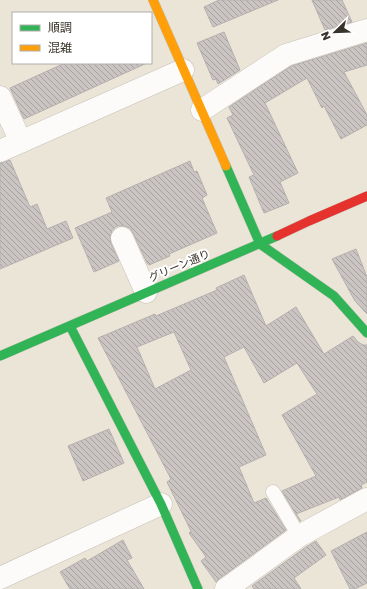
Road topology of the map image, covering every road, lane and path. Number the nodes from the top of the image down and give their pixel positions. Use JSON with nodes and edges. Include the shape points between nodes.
{"nodes":[{"id":1,"x":153,"y":0,"type":"edge"},
{"id":2,"x":367,"y":30,"type":"edge"},
{"id":3,"x":183,"y":70,"type":"junction"},
{"id":4,"x":0,"y":97,"type":"edge"},
{"id":5,"x":202,"y":110,"type":"junction"},
{"id":6,"x":20,"y":142,"type":"junction"},
{"id":7,"x":0,"y":151,"type":"edge"},
{"id":8,"x":367,"y":196,"type":"edge"},
{"id":9,"x":122,"y":238,"type":"dead end"},
{"id":10,"x":260,"y":244,"type":"junction"},
{"id":11,"x":146,"y":292,"type":"junction"},
{"id":12,"x":70,"y":326,"type":"junction"},
{"id":13,"x":367,"y":333,"type":"edge"},
{"id":14,"x":0,"y":356,"type":"edge"},
{"id":15,"x":273,"y":492,"type":"dead end"},
{"id":16,"x":367,"y":499,"type":"edge"},
{"id":17,"x":161,"y":504,"type":"junction"},
{"id":18,"x":299,"y":536,"type":"junction"},
{"id":19,"x":0,"y":578,"type":"edge"},
{"id":20,"x":198,"y":589,"type":"edge"},
{"id":21,"x":226,"y":589,"type":"edge"}],
"edges":[{"from":1,"to":3,"type":"street"},
{"from":2,"to":5,"type":"street","via":[[286,55]]},
{"from":3,"to":5,"type":"street"},
{"from":3,"to":6,"type":"street"},
{"from":4,"to":6,"type":"street"},
{"from":5,"to":10,"type":"street"},
{"from":6,"to":7,"type":"street"},
{"from":8,"to":10,"type":"street","name":"グリーン通り"},
{"from":9,"to":11,"type":"street"},
{"from":10,"to":11,"type":"street","name":"グリーン通り"},
{"from":10,"to":13,"type":"street","via":[[334,296]]},
{"from":11,"to":12,"type":"street","name":"グリーン通り"},
{"from":12,"to":14,"type":"street","name":"グリーン通り"},
{"from":12,"to":17,"type":"street"},
{"from":15,"to":18,"type":"lane"},
{"from":16,"to":18,"type":"street"},
{"from":17,"to":19,"type":"street"},
{"from":17,"to":20,"type":"street"},
{"from":18,"to":21,"type":"street"}]}
